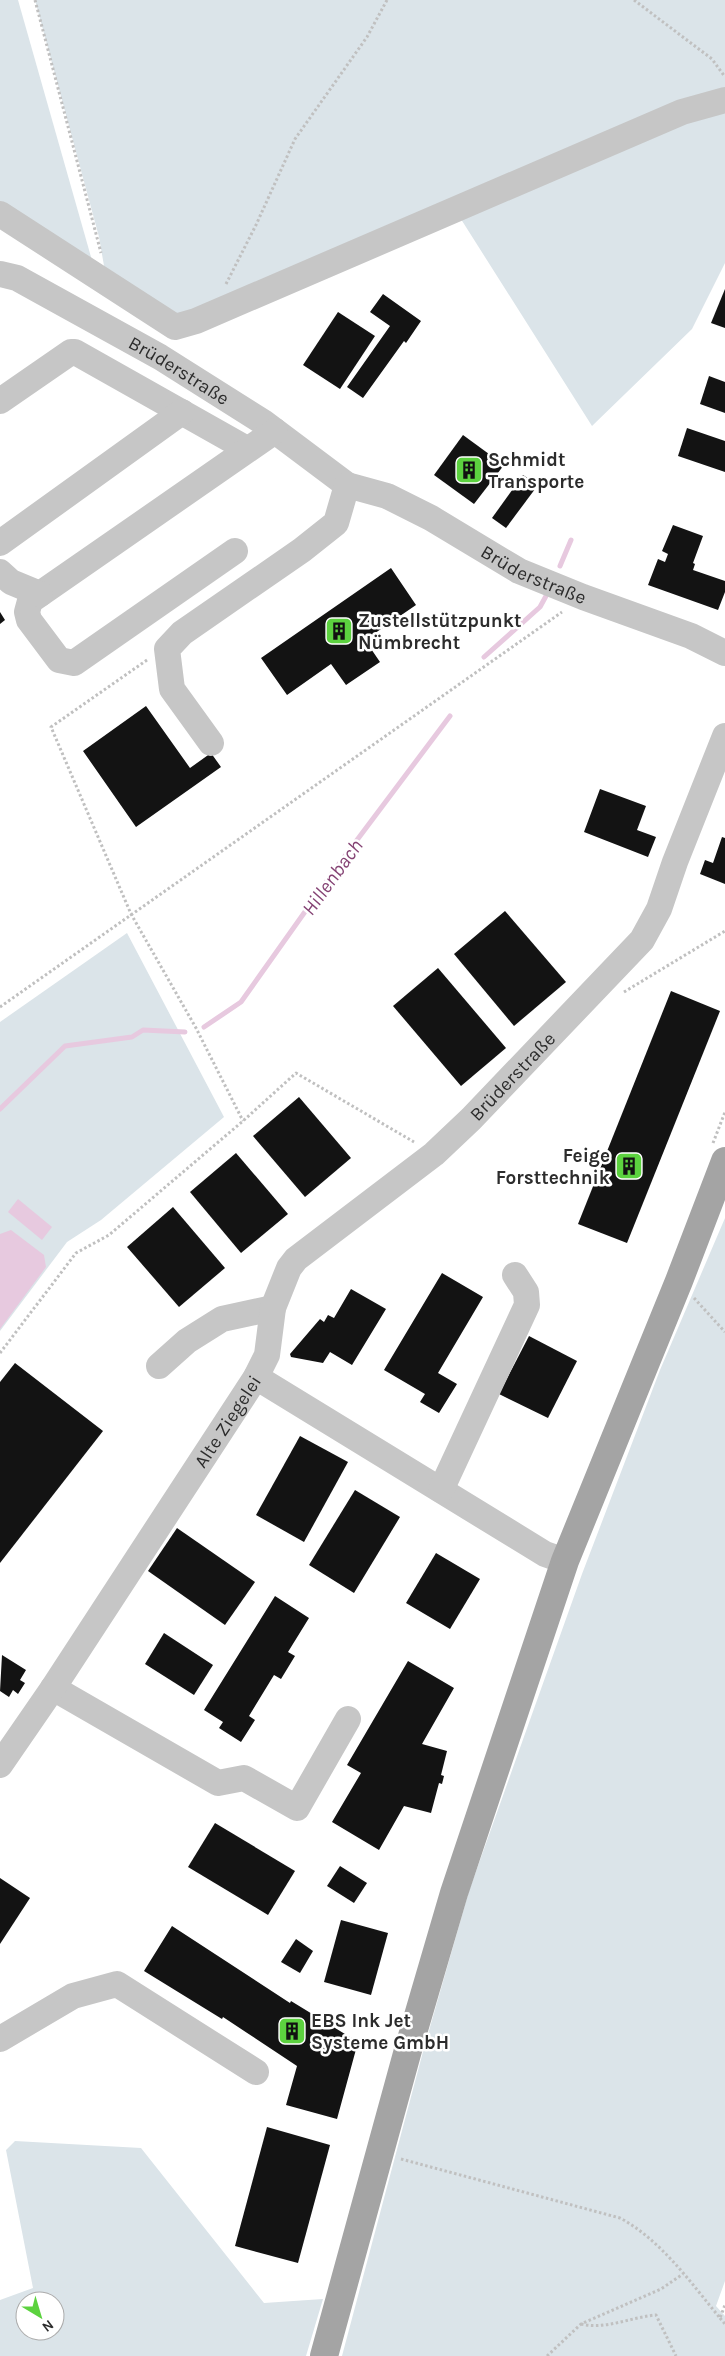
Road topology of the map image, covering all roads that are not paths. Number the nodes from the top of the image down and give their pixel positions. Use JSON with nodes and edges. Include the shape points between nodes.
{"nodes":[{"id":1,"x":725,"y":100,"type":"edge"},
{"id":2,"x":0,"y":214,"type":"edge"},
{"id":3,"x":0,"y":274,"type":"edge"},
{"id":4,"x":0,"y":401,"type":"edge"},
{"id":5,"x":182,"y":412,"type":"junction"},
{"id":6,"x":275,"y":431,"type":"junction"},
{"id":7,"x":247,"y":449,"type":"junction"},
{"id":8,"x":347,"y":485,"type":"junction"},
{"id":9,"x":0,"y":543,"type":"edge"},
{"id":10,"x":236,"y":551,"type":"dead end"},
{"id":11,"x":0,"y":572,"type":"edge"},
{"id":12,"x":40,"y":594,"type":"junction"},
{"id":13,"x":725,"y":653,"type":"edge"},
{"id":14,"x":725,"y":736,"type":"edge"},
{"id":15,"x":210,"y":743,"type":"dead end"},
{"id":16,"x":725,"y":1161,"type":"edge"},
{"id":17,"x":515,"y":1275,"type":"dead end"},
{"id":18,"x":273,"y":1308,"type":"junction"},
{"id":19,"x":159,"y":1366,"type":"dead end"},
{"id":20,"x":256,"y":1377,"type":"junction"},
{"id":21,"x":441,"y":1490,"type":"junction"},
{"id":22,"x":565,"y":1560,"type":"junction"},
{"id":23,"x":53,"y":1688,"type":"junction"},
{"id":24,"x":348,"y":1719,"type":"dead end"},
{"id":25,"x":0,"y":1765,"type":"edge"},
{"id":26,"x":0,"y":2038,"type":"edge"},
{"id":27,"x":256,"y":2072,"type":"dead end"},
{"id":28,"x":324,"y":2356,"type":"edge"}],
"edges":[{"from":1,"to":2,"type":"street","via":[[682,112],[585,152],[175,327]]},
{"from":3,"to":6,"type":"street","name":"Brüderstraße","via":[[17,278],[148,350]]},
{"from":4,"to":5,"type":"street","via":[[75,352]]},
{"from":5,"to":7,"type":"street"},
{"from":5,"to":9,"type":"street"},
{"from":6,"to":7,"type":"street"},
{"from":6,"to":8,"type":"street","name":"Brüderstraße"},
{"from":7,"to":12,"type":"street"},
{"from":8,"to":13,"type":"street","name":"Brüderstraße","via":[[387,496],[432,518],[519,571],[691,636]]},
{"from":8,"to":15,"type":"street","via":[[336,523],[182,633],[167,649],[172,690]]},
{"from":10,"to":12,"type":"street","via":[[74,662],[59,660],[29,620],[30,601]]},
{"from":11,"to":12,"type":"street","via":[[11,582]]},
{"from":14,"to":18,"type":"street","name":"Brüderstraße","via":[[660,909],[642,940],[434,1154],[296,1259],[289,1268]]},
{"from":16,"to":22,"type":"main road"},
{"from":17,"to":21,"type":"street","via":[[526,1292],[527,1305]]},
{"from":18,"to":19,"type":"street","via":[[222,1319],[186,1341]]},
{"from":18,"to":20,"type":"street","name":"Brüderstraße","via":[[267,1355]]},
{"from":20,"to":21,"type":"street","name":"Alte Ziegelei"},
{"from":20,"to":23,"type":"street","name":"Alte Ziegelei"},
{"from":21,"to":22,"type":"street","name":"Alte Ziegelei","via":[[545,1554]]},
{"from":22,"to":28,"type":"main road","via":[[454,1893]]},
{"from":23,"to":24,"type":"street","via":[[218,1783],[244,1778],[298,1808]]},
{"from":23,"to":25,"type":"street","name":"Alte Ziegelei"},
{"from":26,"to":27,"type":"street","via":[[73,1996],[117,1984]]}]}
